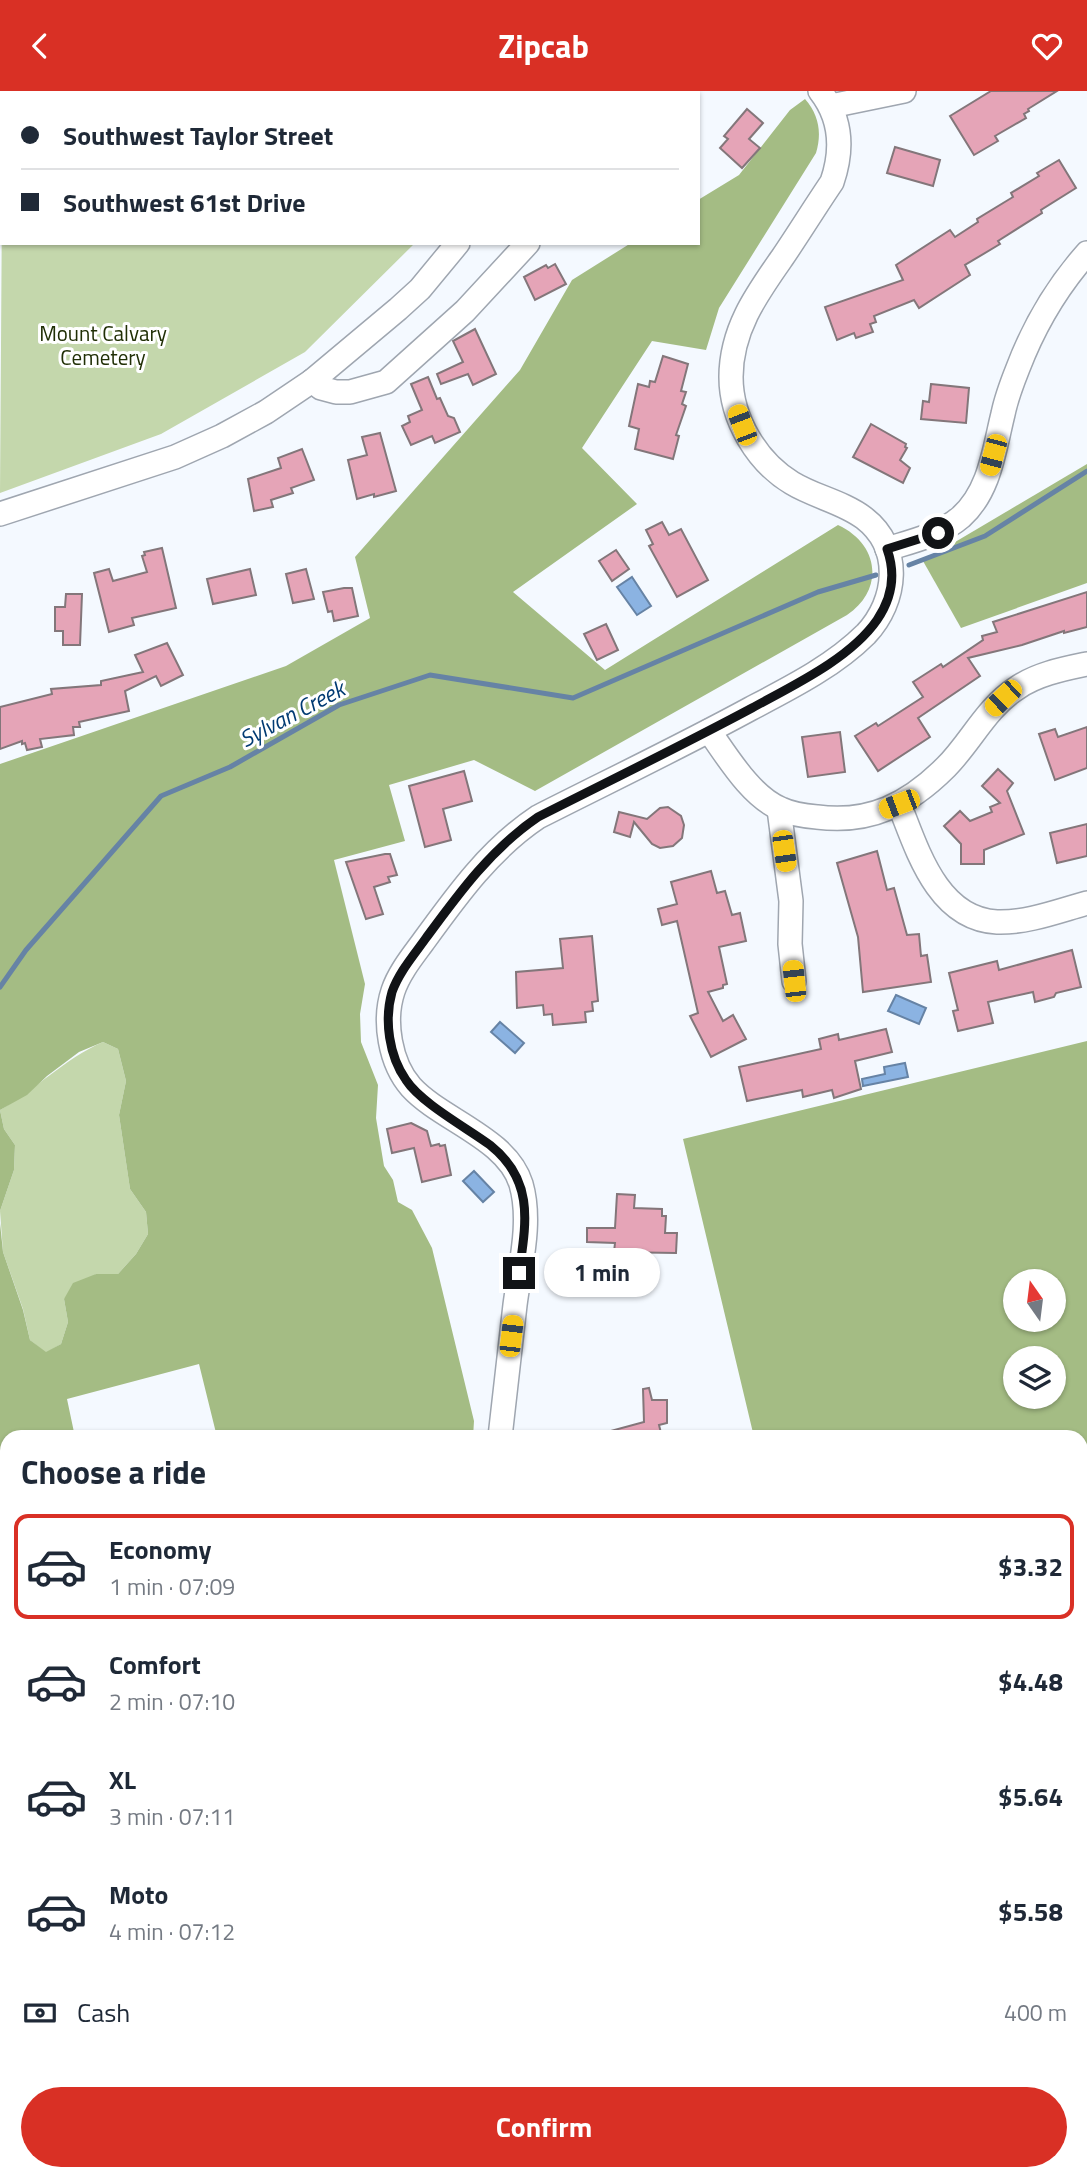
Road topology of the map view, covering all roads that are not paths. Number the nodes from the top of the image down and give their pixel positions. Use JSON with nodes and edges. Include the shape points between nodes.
{"nodes":[{"id":1,"x":904,"y":91,"type":"edge"},
{"id":2,"x":825,"y":98,"type":"edge"},
{"id":3,"x":456,"y":245,"type":"edge"},
{"id":4,"x":526,"y":245,"type":"edge"},
{"id":5,"x":1087,"y":253,"type":"edge"},
{"id":6,"x":312,"y":381,"type":"junction"},
{"id":7,"x":0,"y":514,"type":"edge"},
{"id":8,"x":887,"y":549,"type":"junction"},
{"id":9,"x":1087,"y":664,"type":"edge"},
{"id":10,"x":709,"y":731,"type":"junction"},
{"id":11,"x":899,"y":804,"type":"junction"},
{"id":12,"x":779,"y":809,"type":"junction"},
{"id":13,"x":1087,"y":903,"type":"edge"},
{"id":14,"x":794,"y":981,"type":"dead end"},
{"id":15,"x":501,"y":1430,"type":"edge"}],
"edges":[{"from":1,"to":2,"type":"street"},
{"from":2,"to":8,"type":"street","via":[[840,142],[837,167],[832,182],[743,320],[733,349],[732,393],[742,425],[765,461],[793,484],[863,517]]},
{"from":3,"to":6,"type":"street","via":[[405,302]]},
{"from":4,"to":6,"type":"street","via":[[466,311],[386,382],[343,392],[321,388]]},
{"from":5,"to":8,"type":"street","via":[[1059,288],[1018,367],[977,499],[938,533]]},
{"from":6,"to":7,"type":"street","via":[[200,447]]},
{"from":8,"to":10,"type":"street","via":[[893,573],[888,598],[866,634],[826,665]]},
{"from":9,"to":11,"type":"street","via":[[1037,677],[1003,698],[948,765]]},
{"from":10,"to":12,"type":"street","via":[[738,773]]},
{"from":10,"to":15,"type":"street","via":[[519,830],[487,859],[444,912],[393,989],[390,1037],[404,1078],[418,1094],[501,1153],[520,1183],[525,1225]]},
{"from":11,"to":12,"type":"street","via":[[849,819]]},
{"from":11,"to":13,"type":"street","via":[[926,870],[953,903],[972,917],[1020,920]]},
{"from":12,"to":14,"type":"street","via":[[791,901]]}]}
